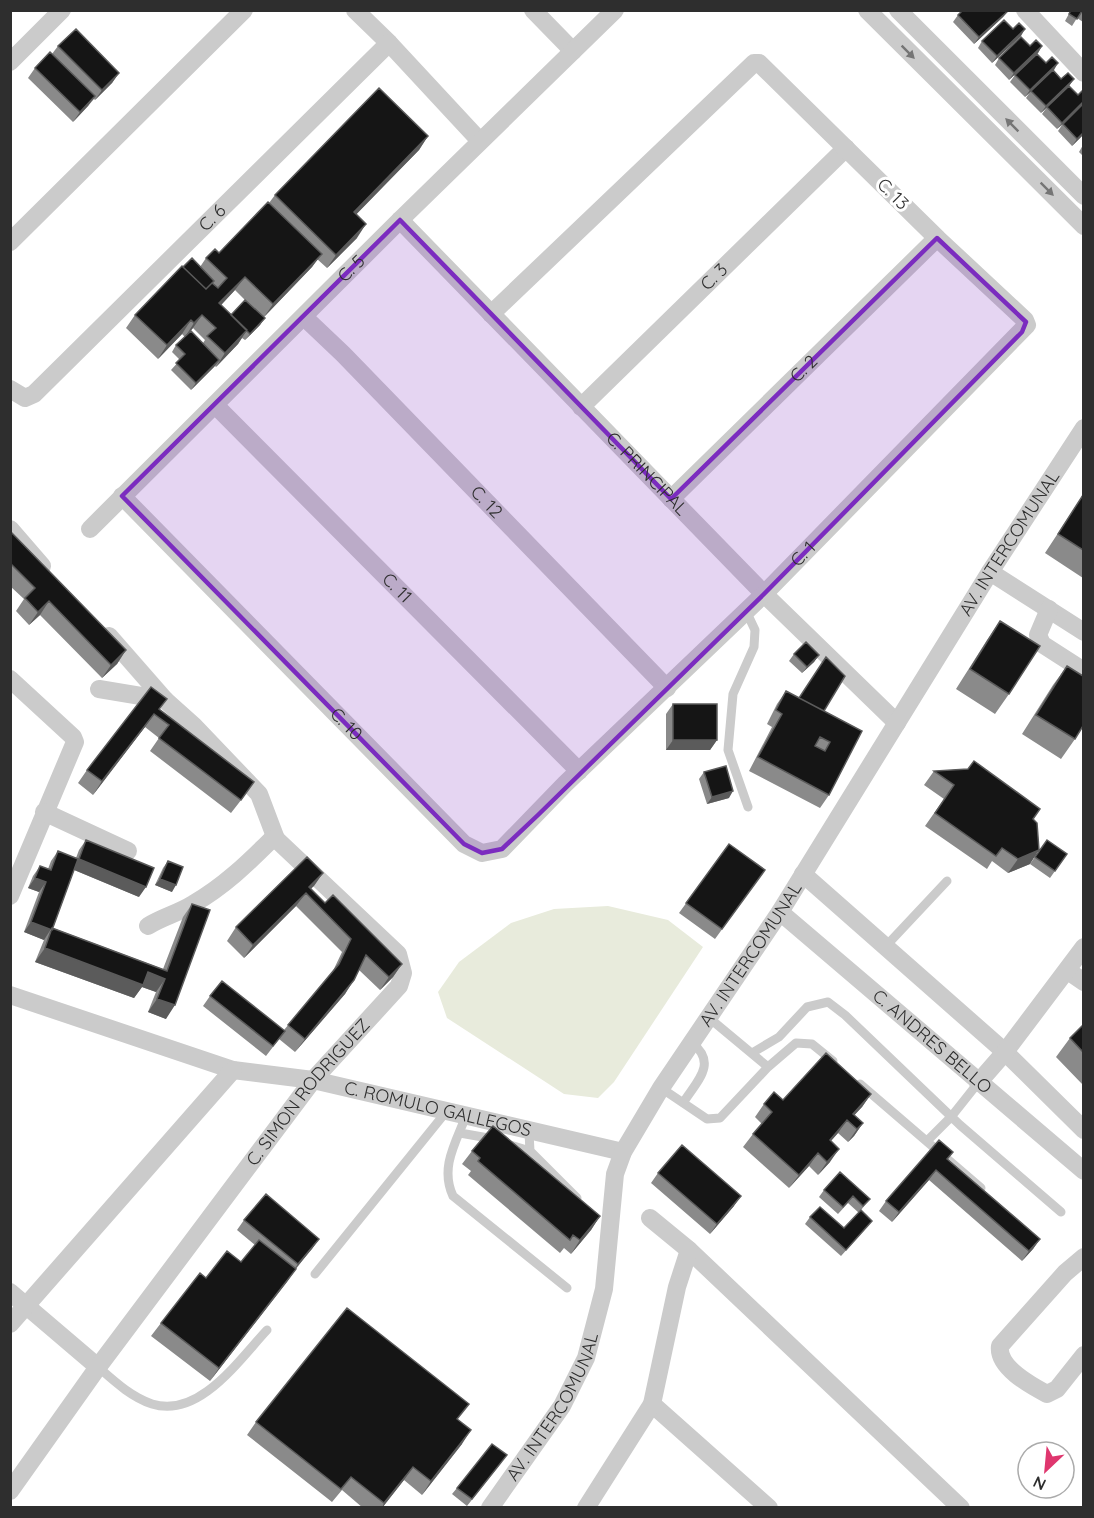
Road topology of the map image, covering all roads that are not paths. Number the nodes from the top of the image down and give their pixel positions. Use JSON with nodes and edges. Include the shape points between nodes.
{"nodes":[{"id":1,"x":62,"y":10,"type":"edge"},
{"id":2,"x":244,"y":10,"type":"edge"},
{"id":3,"x":355,"y":10,"type":"edge"},
{"id":4,"x":533,"y":10,"type":"edge"},
{"id":5,"x":615,"y":10,"type":"edge"},
{"id":6,"x":867,"y":10,"type":"edge"},
{"id":7,"x":898,"y":10,"type":"edge"},
{"id":8,"x":1025,"y":10,"type":"edge"},
{"id":9,"x":1048,"y":34,"type":"junction"},
{"id":10,"x":389,"y":43,"type":"junction"},
{"id":11,"x":573,"y":51,"type":"junction"},
{"id":12,"x":1083,"y":55,"type":"edge"},
{"id":13,"x":10,"y":62,"type":"edge"},
{"id":14,"x":1083,"y":73,"type":"edge"},
{"id":15,"x":480,"y":141,"type":"junction"},
{"id":16,"x":846,"y":148,"type":"junction"},
{"id":17,"x":1083,"y":196,"type":"edge"},
{"id":18,"x":400,"y":220,"type":"junction"},
{"id":19,"x":1083,"y":226,"type":"edge"},
{"id":20,"x":937,"y":238,"type":"junction"},
{"id":21,"x":10,"y":242,"type":"edge"},
{"id":22,"x":491,"y":314,"type":"junction"},
{"id":23,"x":304,"y":317,"type":"junction"},
{"id":24,"x":1022,"y":332,"type":"joint"},
{"id":25,"x":10,"y":389,"type":"edge"},
{"id":26,"x":215,"y":405,"type":"junction"},
{"id":27,"x":581,"y":407,"type":"junction"},
{"id":28,"x":1083,"y":428,"type":"edge"},
{"id":29,"x":123,"y":496,"type":"junction"},
{"id":30,"x":671,"y":499,"type":"junction"},
{"id":31,"x":10,"y":529,"type":"edge"},
{"id":32,"x":90,"y":529,"type":"dead end"},
{"id":33,"x":990,"y":572,"type":"junction"},
{"id":34,"x":57,"y":583,"type":"edge"},
{"id":35,"x":764,"y":594,"type":"junction"},
{"id":36,"x":1049,"y":609,"type":"junction"},
{"id":37,"x":746,"y":611,"type":"junction"},
{"id":38,"x":93,"y":620,"type":"edge"},
{"id":39,"x":1083,"y":632,"type":"edge"},
{"id":40,"x":1083,"y":671,"type":"edge"},
{"id":41,"x":10,"y":679,"type":"edge"},
{"id":42,"x":667,"y":688,"type":"junction"},
{"id":43,"x":99,"y":689,"type":"dead end"},
{"id":44,"x":165,"y":700,"type":"junction"},
{"id":45,"x":897,"y":723,"type":"junction"},
{"id":46,"x":579,"y":771,"type":"junction"},
{"id":47,"x":748,"y":807,"type":"dead end"},
{"id":48,"x":44,"y":812,"type":"junction"},
{"id":49,"x":276,"y":838,"type":"junction"},
{"id":50,"x":128,"y":851,"type":"dead end"},
{"id":51,"x":803,"y":874,"type":"junction"},
{"id":52,"x":947,"y":881,"type":"dead end"},
{"id":53,"x":10,"y":896,"type":"edge"},
{"id":54,"x":780,"y":912,"type":"junction"},
{"id":55,"x":147,"y":926,"type":"dead end"},
{"id":56,"x":886,"y":946,"type":"junction"},
{"id":57,"x":1083,"y":947,"type":"edge"},
{"id":58,"x":1068,"y":971,"type":"junction"},
{"id":59,"x":1083,"y":982,"type":"edge"},
{"id":60,"x":10,"y":995,"type":"edge"},
{"id":61,"x":708,"y":1017,"type":"junction"},
{"id":62,"x":692,"y":1043,"type":"junction"},
{"id":63,"x":1005,"y":1052,"type":"junction"},
{"id":64,"x":752,"y":1053,"type":"junction"},
{"id":65,"x":768,"y":1067,"type":"junction"},
{"id":66,"x":842,"y":1069,"type":"edge"},
{"id":67,"x":233,"y":1070,"type":"junction"},
{"id":68,"x":850,"y":1076,"type":"edge"},
{"id":69,"x":313,"y":1080,"type":"junction"},
{"id":70,"x":978,"y":1083,"type":"junction"},
{"id":71,"x":661,"y":1088,"type":"junction"},
{"id":72,"x":683,"y":1103,"type":"junction"},
{"id":73,"x":446,"y":1112,"type":"junction"},
{"id":74,"x":951,"y":1117,"type":"junction"},
{"id":75,"x":463,"y":1125,"type":"junction"},
{"id":76,"x":1083,"y":1130,"type":"edge"},
{"id":77,"x":529,"y":1132,"type":"junction"},
{"id":78,"x":927,"y":1141,"type":"junction"},
{"id":79,"x":530,"y":1151,"type":"junction"},
{"id":80,"x":623,"y":1152,"type":"junction"},
{"id":81,"x":1083,"y":1171,"type":"edge"},
{"id":82,"x":987,"y":1193,"type":"edge"},
{"id":83,"x":577,"y":1198,"type":"edge"},
{"id":84,"x":1061,"y":1212,"type":"dead end"},
{"id":85,"x":650,"y":1218,"type":"dead end"},
{"id":86,"x":689,"y":1250,"type":"junction"},
{"id":87,"x":1083,"y":1257,"type":"edge"},
{"id":88,"x":315,"y":1274,"type":"dead end"},
{"id":89,"x":567,"y":1288,"type":"dead end"},
{"id":90,"x":10,"y":1292,"type":"edge"},
{"id":91,"x":26,"y":1306,"type":"junction"},
{"id":92,"x":10,"y":1324,"type":"edge"},
{"id":93,"x":267,"y":1330,"type":"dead end"},
{"id":94,"x":1083,"y":1355,"type":"edge"},
{"id":95,"x":98,"y":1367,"type":"junction"},
{"id":96,"x":652,"y":1404,"type":"junction"},
{"id":97,"x":10,"y":1491,"type":"edge"},
{"id":98,"x":490,"y":1508,"type":"edge"},
{"id":99,"x":586,"y":1508,"type":"edge"},
{"id":100,"x":769,"y":1508,"type":"edge"},
{"id":101,"x":961,"y":1508,"type":"edge"}],
"edges":[{"from":1,"to":13,"type":"street"},
{"from":2,"to":21,"type":"street"},
{"from":3,"to":10,"type":"street"},
{"from":4,"to":11,"type":"street"},
{"from":5,"to":11,"type":"street","name":"C. 5"},
{"from":6,"to":19,"type":"street","one_way":true},
{"from":17,"to":7,"type":"street","one_way":true},
{"from":8,"to":9,"type":"street"},
{"from":9,"to":12,"type":"street"},
{"from":9,"to":14,"type":"street"},
{"from":10,"to":15,"type":"street"},
{"from":10,"to":25,"type":"street","name":"C. 6","via":[[34,394],[20,397]]},
{"from":11,"to":15,"type":"street","name":"C. 5"},
{"from":15,"to":18,"type":"street","name":"C. 5"},
{"from":16,"to":20,"type":"street","name":"C. 13"},
{"from":16,"to":22,"type":"street","name":"C. 13","via":[[759,63],[750,65]]},
{"from":16,"to":27,"type":"street","name":"C. 3"},
{"from":18,"to":22,"type":"street","name":"C. PRINCIPAL"},
{"from":18,"to":23,"type":"street","name":"C. 5"},
{"from":20,"to":24,"type":"street","name":"C. 13","via":[[1025,320],[1027,325]]},
{"from":20,"to":30,"type":"street","name":"C. 2"},
{"from":22,"to":27,"type":"street","name":"C. PRINCIPAL"},
{"from":23,"to":26,"type":"street","name":"C. 5"},
{"from":23,"to":42,"type":"street","name":"C. 12"},
{"from":24,"to":35,"type":"street","name":"C. 1"},
{"from":26,"to":29,"type":"street","name":"C. 5"},
{"from":26,"to":46,"type":"street","name":"C. 11"},
{"from":27,"to":30,"type":"street","name":"C. PRINCIPAL"},
{"from":28,"to":33,"type":"street","name":"AV. INTERCOMUNAL"},
{"from":29,"to":32,"type":"street","name":"C. 5"},
{"from":29,"to":46,"type":"street","name":"C. 10","via":[[464,844],[482,853],[502,849]]},
{"from":30,"to":35,"type":"street","name":"C. PRINCIPAL"},
{"from":31,"to":34,"type":"street"},
{"from":33,"to":36,"type":"street"},
{"from":33,"to":45,"type":"street","name":"AV. INTERCOMUNAL"},
{"from":35,"to":37,"type":"street","name":"C. 1"},
{"from":35,"to":45,"type":"street","name":"C. PRINCIPAL"},
{"from":36,"to":39,"type":"street"},
{"from":36,"to":40,"type":"street","via":[[1038,635],[1042,644]]},
{"from":37,"to":42,"type":"street","name":"C. 1"},
{"from":37,"to":47,"type":"lane","via":[[755,630],[754,647],[733,694],[728,750]]},
{"from":38,"to":44,"type":"street"},
{"from":41,"to":48,"type":"street","via":[[75,742]]},
{"from":42,"to":46,"type":"street","name":"C. 1"},
{"from":43,"to":44,"type":"street"},
{"from":44,"to":49,"type":"street","via":[[259,794]]},
{"from":45,"to":51,"type":"street","name":"AV. INTERCOMUNAL"},
{"from":48,"to":50,"type":"street"},
{"from":48,"to":53,"type":"street"},
{"from":49,"to":55,"type":"street","via":[[212,892]]},
{"from":49,"to":69,"type":"street","name":"C. SIMON RODRIGUEZ","via":[[398,954],[402,973],[399,986]]},
{"from":51,"to":54,"type":"street","name":"AV. INTERCOMUNAL"},
{"from":51,"to":56,"type":"street"},
{"from":52,"to":56,"type":"lane"},
{"from":54,"to":61,"type":"street","name":"AV. INTERCOMUNAL"},
{"from":54,"to":70,"type":"street","name":"C. ANDRES BELLO"},
{"from":56,"to":63,"type":"street"},
{"from":57,"to":58,"type":"street"},
{"from":58,"to":59,"type":"street"},
{"from":58,"to":63,"type":"street"},
{"from":60,"to":67,"type":"street","name":"C. ROMULO GALLEGOS"},
{"from":61,"to":62,"type":"street","name":"AV. INTERCOMUNAL"},
{"from":61,"to":64,"type":"lane"},
{"from":62,"to":71,"type":"street","name":"AV. INTERCOMUNAL"},
{"from":62,"to":72,"type":"lane","via":[[704,1054],[706,1065]]},
{"from":63,"to":70,"type":"street"},
{"from":63,"to":76,"type":"street"},
{"from":64,"to":65,"type":"lane"},
{"from":64,"to":74,"type":"lane","via":[[779,1037],[807,1007],[828,1002]]},
{"from":65,"to":66,"type":"lane","via":[[792,1046],[807,1042]]},
{"from":65,"to":72,"type":"lane","via":[[720,1118],[707,1119]]},
{"from":67,"to":69,"type":"street","name":"C. ROMULO GALLEGOS"},
{"from":67,"to":91,"type":"street"},
{"from":68,"to":78,"type":"lane"},
{"from":69,"to":73,"type":"street","name":"C. ROMULO GALLEGOS"},
{"from":69,"to":95,"type":"street","name":"C. SIMON RODRIGUEZ"},
{"from":70,"to":74,"type":"lane"},
{"from":70,"to":81,"type":"street","name":"C. ANDRES BELLO"},
{"from":71,"to":72,"type":"lane"},
{"from":71,"to":80,"type":"street","name":"AV. INTERCOMUNAL"},
{"from":73,"to":75,"type":"street","name":"C. ROMULO GALLEGOS"},
{"from":73,"to":88,"type":"lane"},
{"from":74,"to":78,"type":"lane"},
{"from":74,"to":84,"type":"lane"},
{"from":75,"to":77,"type":"street","name":"C. ROMULO GALLEGOS"},
{"from":75,"to":79,"type":"lane"},
{"from":75,"to":89,"type":"lane","via":[[448,1161],[446,1182],[453,1196]]},
{"from":77,"to":79,"type":"lane"},
{"from":77,"to":80,"type":"street","name":"C. ROMULO GALLEGOS"},
{"from":78,"to":82,"type":"lane"},
{"from":79,"to":83,"type":"lane"},
{"from":80,"to":98,"type":"street","name":"AV. INTERCOMUNAL","via":[[615,1174],[604,1289],[586,1358],[562,1406]]},
{"from":85,"to":86,"type":"street"},
{"from":86,"to":96,"type":"street"},
{"from":86,"to":101,"type":"street"},
{"from":87,"to":94,"type":"street","via":[[1000,1346],[999,1354],[1003,1362],[1047,1394],[1057,1389]]},
{"from":90,"to":91,"type":"street"},
{"from":91,"to":92,"type":"street"},
{"from":91,"to":95,"type":"street"},
{"from":93,"to":95,"type":"lane","via":[[210,1389],[175,1407],[153,1404],[133,1395]]},
{"from":95,"to":97,"type":"street","name":"C. SIMON RODRIGUEZ"},
{"from":96,"to":99,"type":"street"},
{"from":96,"to":100,"type":"street"}]}
